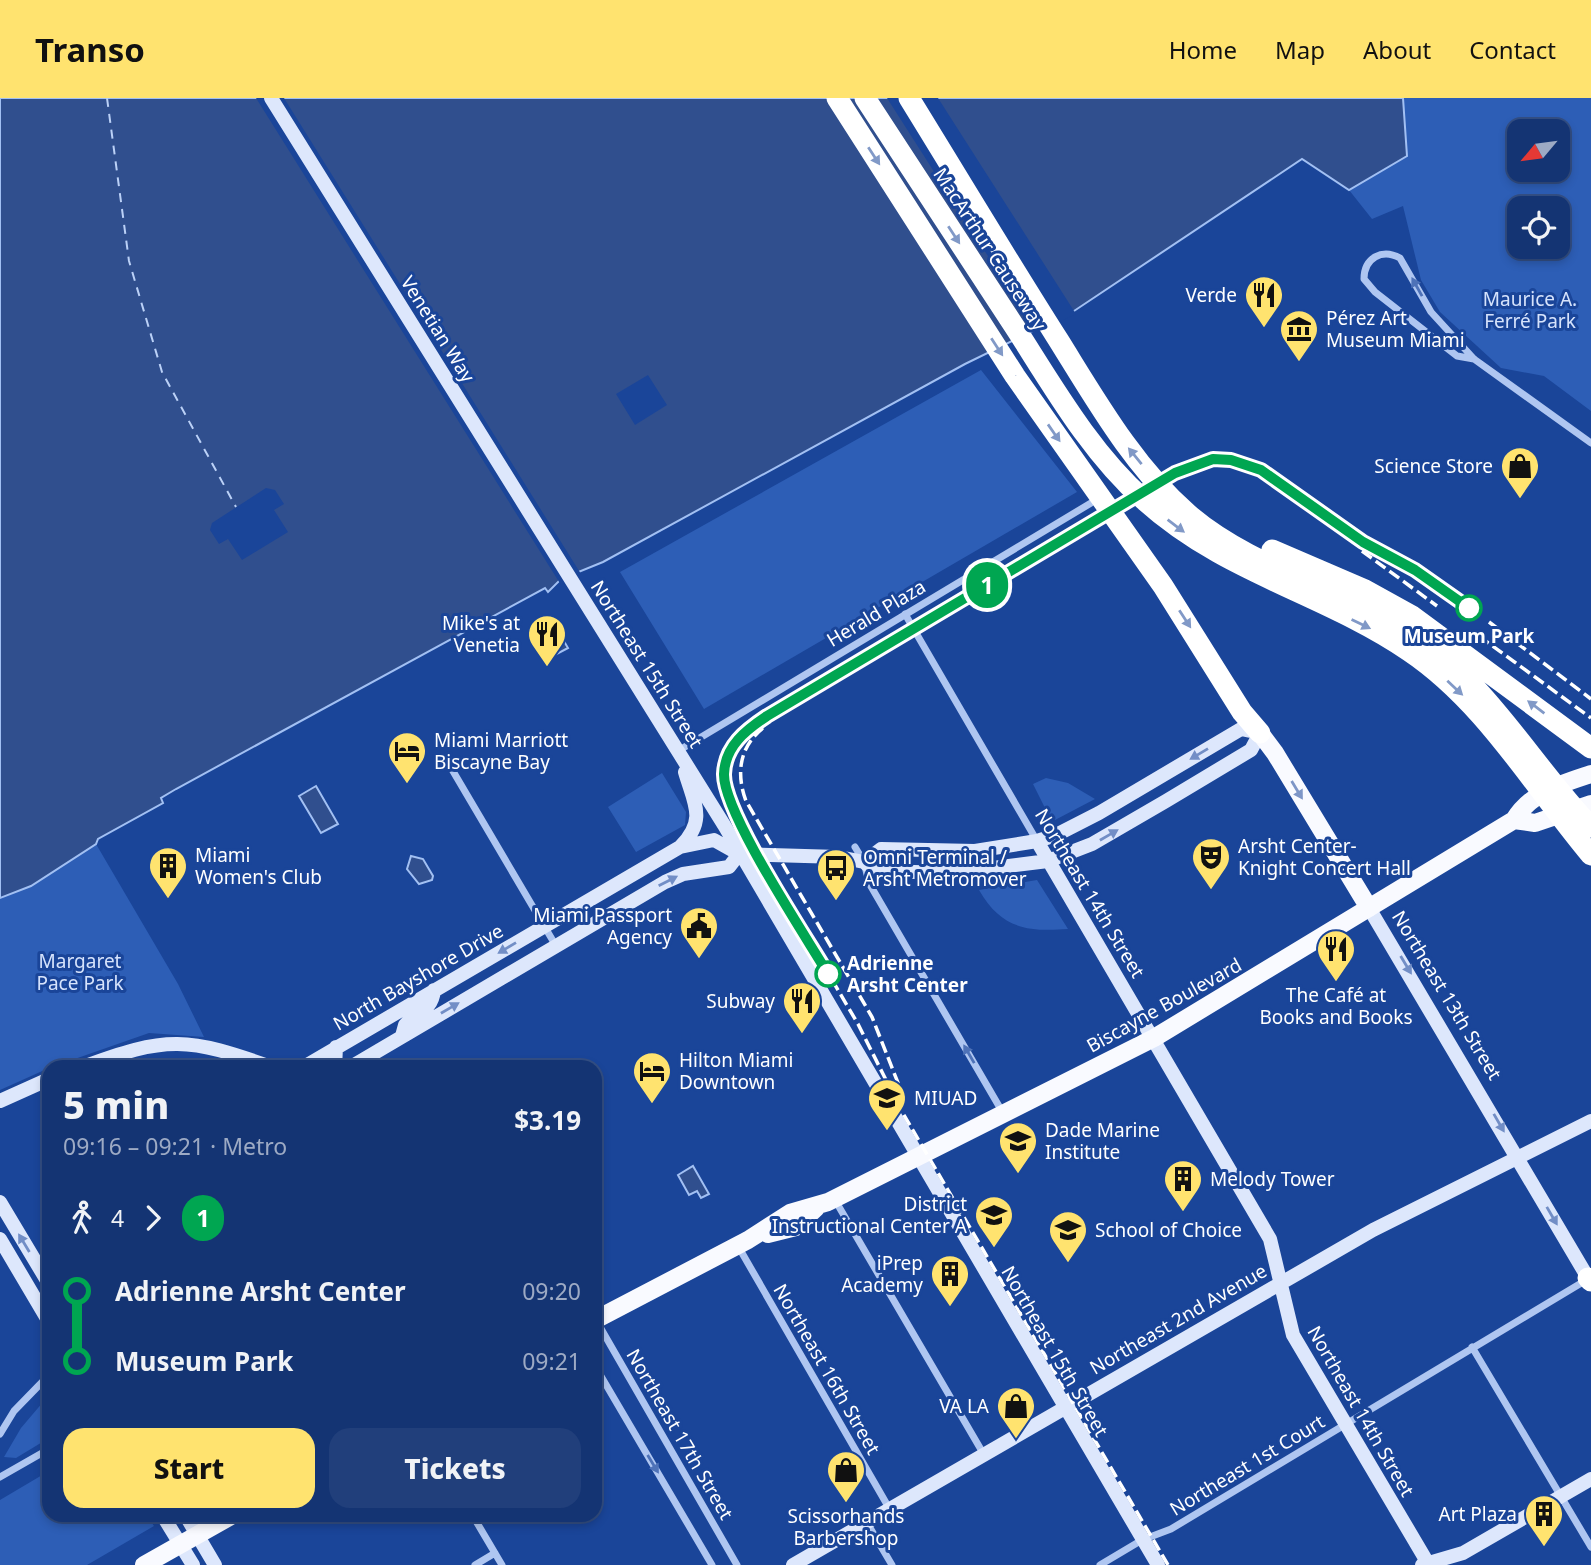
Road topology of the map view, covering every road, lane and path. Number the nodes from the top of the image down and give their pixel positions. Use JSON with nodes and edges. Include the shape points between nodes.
{"nodes":[{"id":1,"x":271,"y":98,"type":"edge"},
{"id":2,"x":837,"y":98,"type":"edge"},
{"id":3,"x":865,"y":98,"type":"edge"},
{"id":4,"x":909,"y":98,"type":"edge"},
{"id":5,"x":1474,"y":359,"type":"junction"},
{"id":6,"x":1591,"y":443,"type":"edge"},
{"id":7,"x":1169,"y":495,"type":"junction"},
{"id":8,"x":1091,"y":503,"type":"dead end"},
{"id":9,"x":572,"y":580,"type":"joint"},
{"id":10,"x":905,"y":614,"type":"junction"},
{"id":11,"x":1260,"y":733,"type":"junction"},
{"id":12,"x":1591,"y":748,"type":"edge"},
{"id":13,"x":678,"y":751,"type":"junction"},
{"id":14,"x":1521,"y":755,"type":"junction"},
{"id":15,"x":447,"y":761,"type":"dead end"},
{"id":16,"x":1591,"y":774,"type":"edge"},
{"id":17,"x":1154,"y":781,"type":"junction"},
{"id":18,"x":1166,"y":801,"type":"junction"},
{"id":19,"x":1591,"y":804,"type":"edge"},
{"id":20,"x":1514,"y":820,"type":"junction"},
{"id":21,"x":1591,"y":827,"type":"edge"},
{"id":22,"x":1037,"y":841,"type":"junction"},
{"id":23,"x":680,"y":847,"type":"junction"},
{"id":24,"x":855,"y":847,"type":"dead end"},
{"id":25,"x":738,"y":854,"type":"junction"},
{"id":26,"x":1591,"y":855,"type":"edge"},
{"id":27,"x":1048,"y":861,"type":"junction"},
{"id":28,"x":864,"y":862,"type":"junction"},
{"id":29,"x":1370,"y":908,"type":"junction"},
{"id":30,"x":544,"y":926,"type":"junction"},
{"id":31,"x":556,"y":946,"type":"junction"},
{"id":32,"x":434,"y":990,"type":"junction"},
{"id":33,"x":402,"y":1036,"type":"junction"},
{"id":34,"x":354,"y":1037,"type":"junction"},
{"id":35,"x":1154,"y":1038,"type":"junction"},
{"id":36,"x":388,"y":1045,"type":"junction"},
{"id":37,"x":336,"y":1047,"type":"junction"},
{"id":38,"x":103,"y":1060,"type":"edge"},
{"id":39,"x":251,"y":1060,"type":"edge"},
{"id":40,"x":315,"y":1060,"type":"edge"},
{"id":41,"x":335,"y":1060,"type":"edge"},
{"id":42,"x":363,"y":1060,"type":"edge"},
{"id":43,"x":42,"y":1082,"type":"edge"},
{"id":44,"x":0,"y":1101,"type":"edge"},
{"id":45,"x":1004,"y":1113,"type":"junction"},
{"id":46,"x":1591,"y":1121,"type":"edge"},
{"id":47,"x":920,"y":1155,"type":"junction"},
{"id":48,"x":1518,"y":1157,"type":"junction"},
{"id":49,"x":828,"y":1201,"type":"junction"},
{"id":50,"x":0,"y":1202,"type":"edge"},
{"id":51,"x":0,"y":1239,"type":"edge"},
{"id":52,"x":743,"y":1243,"type":"junction"},
{"id":53,"x":38,"y":1267,"type":"junction"},
{"id":54,"x":42,"y":1273,"type":"edge"},
{"id":55,"x":22,"y":1276,"type":"junction"},
{"id":56,"x":1590,"y":1281,"type":"edge"},
{"id":57,"x":1278,"y":1284,"type":"junction"},
{"id":58,"x":42,"y":1310,"type":"edge"},
{"id":59,"x":602,"y":1316,"type":"edge"},
{"id":60,"x":602,"y":1332,"type":"edge"},
{"id":61,"x":1472,"y":1348,"type":"junction"},
{"id":62,"x":602,"y":1378,"type":"edge"},
{"id":63,"x":42,"y":1381,"type":"edge"},
{"id":64,"x":1065,"y":1406,"type":"junction"},
{"id":65,"x":1345,"y":1424,"type":"junction"},
{"id":66,"x":0,"y":1434,"type":"edge"},
{"id":67,"x":42,"y":1453,"type":"edge"},
{"id":68,"x":983,"y":1453,"type":"junction"},
{"id":69,"x":0,"y":1478,"type":"edge"},
{"id":70,"x":1591,"y":1479,"type":"edge"},
{"id":71,"x":1561,"y":1498,"type":"junction"},
{"id":72,"x":889,"y":1508,"type":"junction"},
{"id":73,"x":866,"y":1521,"type":"junction"},
{"id":74,"x":167,"y":1522,"type":"edge"},
{"id":75,"x":189,"y":1522,"type":"edge"},
{"id":76,"x":220,"y":1522,"type":"edge"},
{"id":77,"x":477,"y":1522,"type":"edge"},
{"id":78,"x":197,"y":1535,"type":"junction"},
{"id":79,"x":1142,"y":1540,"type":"junction"},
{"id":80,"x":180,"y":1544,"type":"junction"},
{"id":81,"x":1591,"y":1547,"type":"edge"},
{"id":82,"x":495,"y":1553,"type":"junction"},
{"id":83,"x":1426,"y":1564,"type":"edge"},
{"id":84,"x":144,"y":1565,"type":"edge"},
{"id":85,"x":193,"y":1565,"type":"edge"},
{"id":86,"x":215,"y":1565,"type":"edge"},
{"id":87,"x":475,"y":1565,"type":"edge"},
{"id":88,"x":502,"y":1565,"type":"edge"},
{"id":89,"x":712,"y":1565,"type":"edge"},
{"id":90,"x":737,"y":1565,"type":"edge"},
{"id":91,"x":793,"y":1565,"type":"edge"},
{"id":92,"x":892,"y":1565,"type":"edge"},
{"id":93,"x":1100,"y":1565,"type":"edge"},
{"id":94,"x":1158,"y":1565,"type":"edge"}],
"edges":[{"from":1,"to":9,"type":"street","name":"Venetian Way"},
{"from":2,"to":11,"type":"highway","one_way":true,"via":[[1015,376]]},
{"from":3,"to":14,"type":"highway","name":"MacArthur Causeway","one_way":true,"via":[[1079,424],[1124,480],[1169,521],[1233,563],[1412,653],[1461,694]]},
{"from":7,"to":4,"type":"highway","name":"MacArthur Causeway","one_way":true,"via":[[1128,448]]},
{"from":5,"to":5,"type":"street","one_way":true,"via":[[1431,312],[1400,258],[1386,253],[1371,259],[1364,279],[1375,292],[1457,356]]},
{"from":5,"to":6,"type":"street"},
{"from":12,"to":7,"type":"highway","one_way":true,"via":[[1401,609],[1228,530],[1186,501]]},
{"from":7,"to":14,"type":"highway","name":"MacArthur Causeway","via":[[1198,522],[1233,544],[1421,640],[1479,689]]},
{"from":8,"to":10,"type":"street","name":"Herald Plaza"},
{"from":9,"to":13,"type":"street","name":"Northeast 15th Street"},
{"from":10,"to":13,"type":"street","name":"Herald Plaza"},
{"from":10,"to":22,"type":"street","name":"Northeast 14th Street"},
{"from":11,"to":17,"type":"street","name":"North Bayshore Drive","one_way":true,"via":[[1241,729]]},
{"from":11,"to":18,"type":"street","name":"North Bayshore Drive","via":[[1251,750]]},
{"from":11,"to":29,"type":"main road","name":"Northeast 13th Street","one_way":true},
{"from":13,"to":23,"type":"street","via":[[697,821]]},
{"from":13,"to":25,"type":"street","name":"Northeast 15th Street"},
{"from":14,"to":21,"type":"highway"},
{"from":14,"to":26,"type":"highway"},
{"from":15,"to":30,"type":"street"},
{"from":16,"to":20,"type":"main road","name":"Biscayne Boulevard","via":[[1524,803]]},
{"from":17,"to":18,"type":"street"},
{"from":17,"to":22,"type":"street","name":"North Bayshore Drive","via":[[1083,822]]},
{"from":27,"to":18,"type":"street","name":"North Bayshore Drive","one_way":true,"via":[[1092,845]]},
{"from":19,"to":20,"type":"main road","name":"Biscayne Boulevard","via":[[1535,823]]},
{"from":20,"to":29,"type":"main road","name":"Biscayne Boulevard"},
{"from":22,"to":27,"type":"street","name":"Northeast 14th Street"},
{"from":22,"to":28,"type":"street","name":"North Bayshore Drive","via":[[975,851],[881,849]]},
{"from":23,"to":25,"type":"street","name":"North Bayshore Drive","via":[[714,840]]},
{"from":23,"to":30,"type":"street","name":"North Bayshore Drive"},
{"from":24,"to":28,"type":"street"},
{"from":25,"to":28,"type":"street","name":"North Bayshore Drive","via":[[799,854]]},
{"from":31,"to":25,"type":"street","name":"North Bayshore Drive","one_way":true,"via":[[683,874],[729,867]]},
{"from":25,"to":47,"type":"street","name":"Northeast 15th Street"},
{"from":27,"to":28,"type":"street","name":"North Bayshore Drive","via":[[952,873],[875,871]]},
{"from":27,"to":35,"type":"street","name":"Northeast 14th Street"},
{"from":45,"to":28,"type":"street","one_way":true,"via":[[869,883]]},
{"from":29,"to":35,"type":"main road","name":"Biscayne Boulevard"},
{"from":29,"to":48,"type":"street","name":"Northeast 13th Street","one_way":true},
{"from":30,"to":31,"type":"street"},
{"from":30,"to":32,"type":"street","name":"North Bayshore Drive","one_way":true},
{"from":33,"to":31,"type":"street","name":"North Bayshore Drive","one_way":true},
{"from":32,"to":33,"type":"street","via":[[433,1002],[405,1025]]},
{"from":32,"to":34,"type":"street","name":"North Bayshore Drive"},
{"from":33,"to":36,"type":"street","name":"North Bayshore Drive"},
{"from":34,"to":36,"type":"street","via":[[373,1047]]},
{"from":34,"to":37,"type":"street","name":"North Bayshore Drive"},
{"from":35,"to":45,"type":"main road","name":"Biscayne Boulevard"},
{"from":35,"to":57,"type":"street","name":"Northeast 14th Street","via":[[1270,1239]]},
{"from":36,"to":42,"type":"street","name":"North Bayshore Drive"},
{"from":37,"to":40,"type":"street","name":"North Bayshore Drive"},
{"from":37,"to":41,"type":"street"},
{"from":38,"to":39,"type":"street","via":[[168,1041],[191,1042]]},
{"from":43,"to":44,"type":"street"},
{"from":45,"to":47,"type":"main road","name":"Biscayne Boulevard"},
{"from":46,"to":48,"type":"street","name":"Northeast 2nd Avenue"},
{"from":47,"to":49,"type":"main road","name":"Biscayne Boulevard"},
{"from":47,"to":64,"type":"street","name":"Northeast 15th Street"},
{"from":48,"to":56,"type":"street","name":"Northeast 13th Street","one_way":true},
{"from":48,"to":57,"type":"street","name":"Northeast 2nd Avenue"},
{"from":49,"to":52,"type":"main road","name":"Biscayne Boulevard","via":[[790,1213]]},
{"from":49,"to":68,"type":"street"},
{"from":53,"to":50,"type":"street","one_way":true},
{"from":51,"to":55,"type":"street"},
{"from":52,"to":59,"type":"main road","name":"Biscayne Boulevard"},
{"from":52,"to":72,"type":"street","name":"Northeast 16th Street"},
{"from":53,"to":54,"type":"street"},
{"from":53,"to":55,"type":"street"},
{"from":55,"to":58,"type":"street"},
{"from":56,"to":61,"type":"street","name":"Northeast 1st Court"},
{"from":57,"to":64,"type":"street","name":"Northeast 2nd Avenue"},
{"from":57,"to":65,"type":"street","name":"Northeast 14th Street","via":[[1293,1335]]},
{"from":60,"to":90,"type":"street","name":"Northeast 17th Street"},
{"from":61,"to":65,"type":"street","name":"Northeast 1st Court"},
{"from":61,"to":71,"type":"street"},
{"from":62,"to":89,"type":"street","name":"Northeast 17th Street","one_way":true},
{"from":63,"to":66,"type":"street"},
{"from":64,"to":68,"type":"street","name":"Northeast 2nd Avenue"},
{"from":64,"to":79,"type":"street","name":"Northeast 15th Street"},
{"from":65,"to":79,"type":"street","name":"Northeast 1st Court","via":[[1171,1529]]},
{"from":65,"to":83,"type":"street","name":"Northeast 14th Street"},
{"from":67,"to":69,"type":"street"},
{"from":68,"to":72,"type":"street","name":"Northeast 2nd Avenue"},
{"from":70,"to":71,"type":"street"},
{"from":71,"to":81,"type":"street"},
{"from":71,"to":83,"type":"street","via":[[1463,1553]]},
{"from":72,"to":73,"type":"street","name":"Northeast 2nd Avenue"},
{"from":73,"to":91,"type":"street","name":"Northeast 2nd Avenue"},
{"from":73,"to":92,"type":"street"},
{"from":74,"to":80,"type":"street"},
{"from":75,"to":78,"type":"street"},
{"from":76,"to":78,"type":"main road"},
{"from":77,"to":82,"type":"street"},
{"from":78,"to":80,"type":"main road"},
{"from":78,"to":86,"type":"street"},
{"from":79,"to":93,"type":"street","name":"Northeast 1st Court"},
{"from":79,"to":94,"type":"street","name":"Northeast 15th Street"},
{"from":80,"to":84,"type":"main road"},
{"from":80,"to":85,"type":"street"},
{"from":82,"to":87,"type":"street"},
{"from":82,"to":88,"type":"street"}]}
